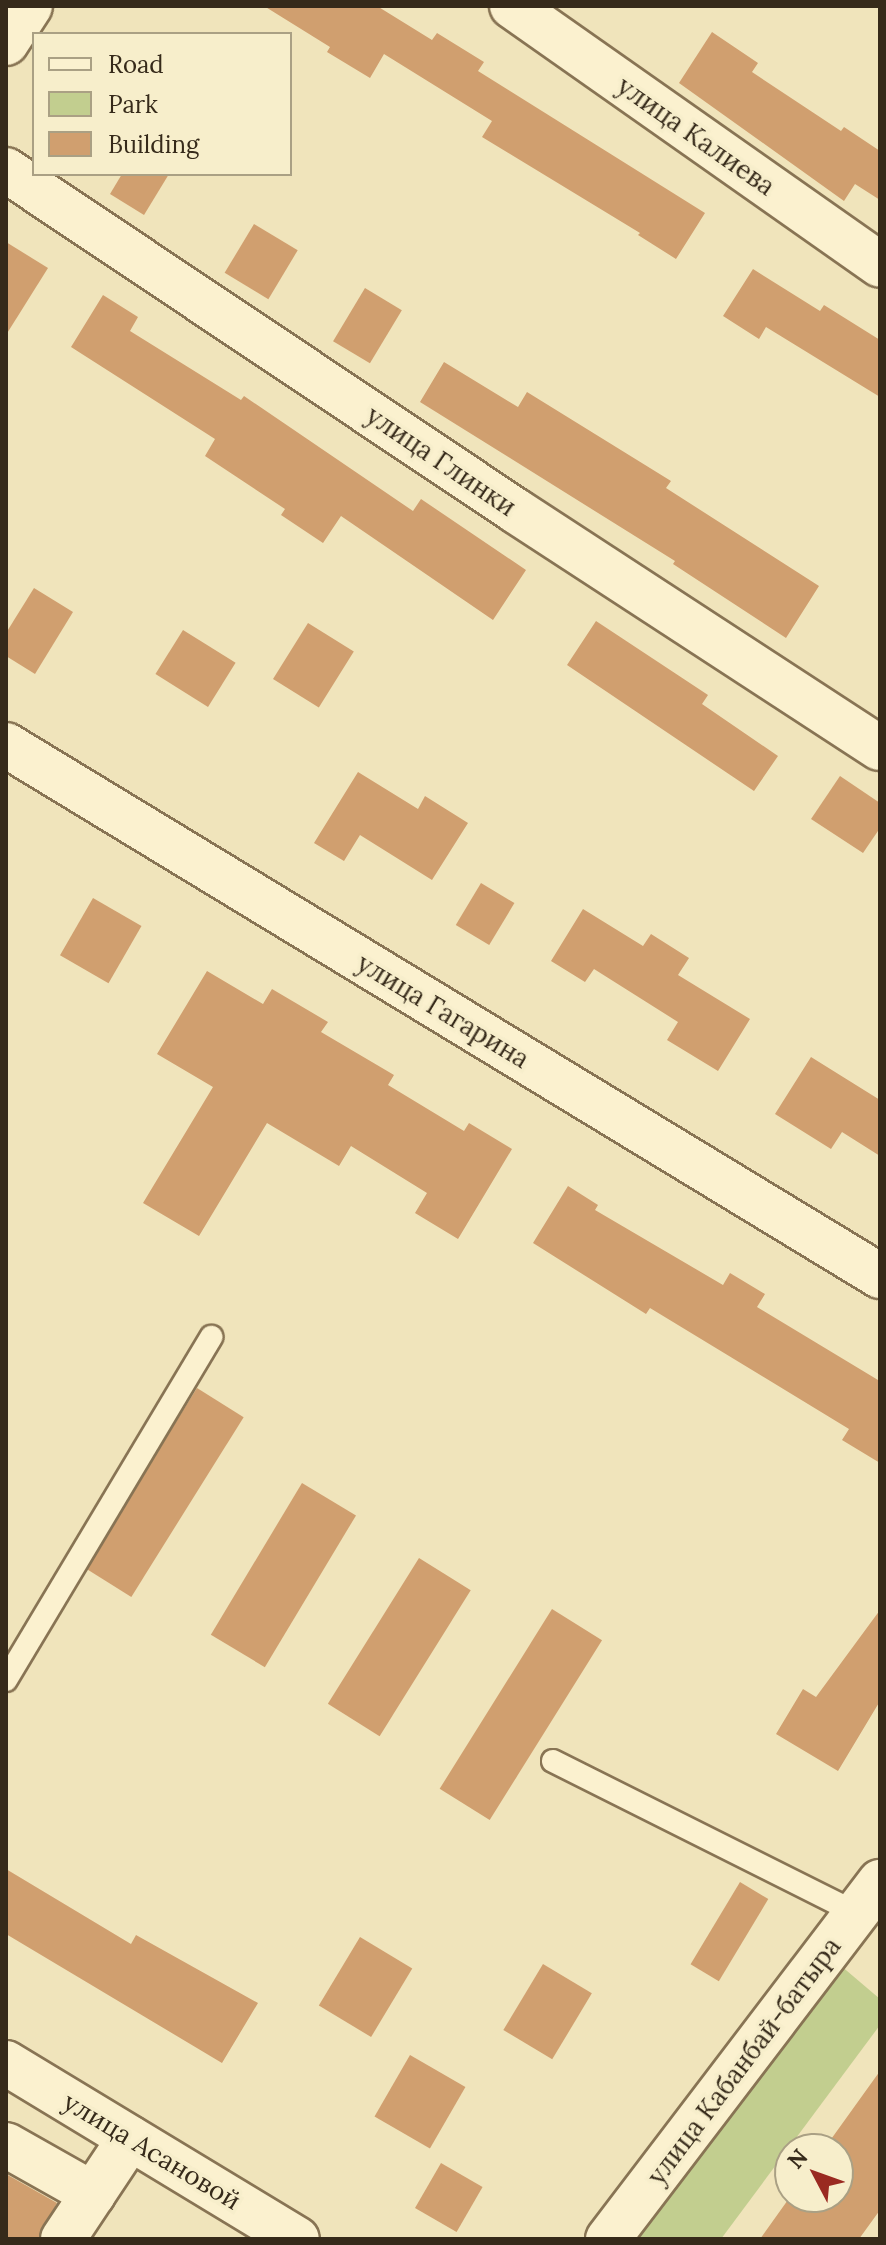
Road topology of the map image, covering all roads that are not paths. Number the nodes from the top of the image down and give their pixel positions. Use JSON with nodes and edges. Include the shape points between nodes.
{"nodes":[{"id":1,"x":30,"y":6,"type":"edge"},
{"id":2,"x":512,"y":6,"type":"edge"},
{"id":3,"x":6,"y":43,"type":"edge"},
{"id":4,"x":6,"y":170,"type":"edge"},
{"id":5,"x":880,"y":265,"type":"edge"},
{"id":6,"x":6,"y":745,"type":"edge"},
{"id":7,"x":880,"y":748,"type":"edge"},
{"id":8,"x":880,"y":1276,"type":"edge"},
{"id":9,"x":211,"y":1337,"type":"dead end"},
{"id":10,"x":6,"y":1680,"type":"edge"},
{"id":11,"x":553,"y":1761,"type":"dead end"},
{"id":12,"x":872,"y":1908,"type":"edge"},
{"id":13,"x":6,"y":2063,"type":"edge"},
{"id":14,"x":130,"y":2138,"type":"junction"},
{"id":15,"x":6,"y":2145,"type":"edge"},
{"id":16,"x":93,"y":2194,"type":"junction"},
{"id":17,"x":63,"y":2239,"type":"edge"},
{"id":18,"x":297,"y":2239,"type":"edge"},
{"id":19,"x":608,"y":2239,"type":"edge"}],
"edges":[{"from":1,"to":3,"type":"street"},
{"from":2,"to":5,"type":"street","name":"улица Калиева"},
{"from":4,"to":7,"type":"street","name":"улица Глинки"},
{"from":6,"to":8,"type":"street","name":"улица Гагарина"},
{"from":9,"to":10,"type":"lane"},
{"from":11,"to":12,"type":"lane"},
{"from":12,"to":19,"type":"street","name":"улица Кабанбай-батыра"},
{"from":13,"to":14,"type":"street","name":"улица Асановой"},
{"from":14,"to":16,"type":"street"},
{"from":14,"to":18,"type":"street","name":"улица Асановой"},
{"from":15,"to":16,"type":"street"},
{"from":16,"to":17,"type":"street"}]}
